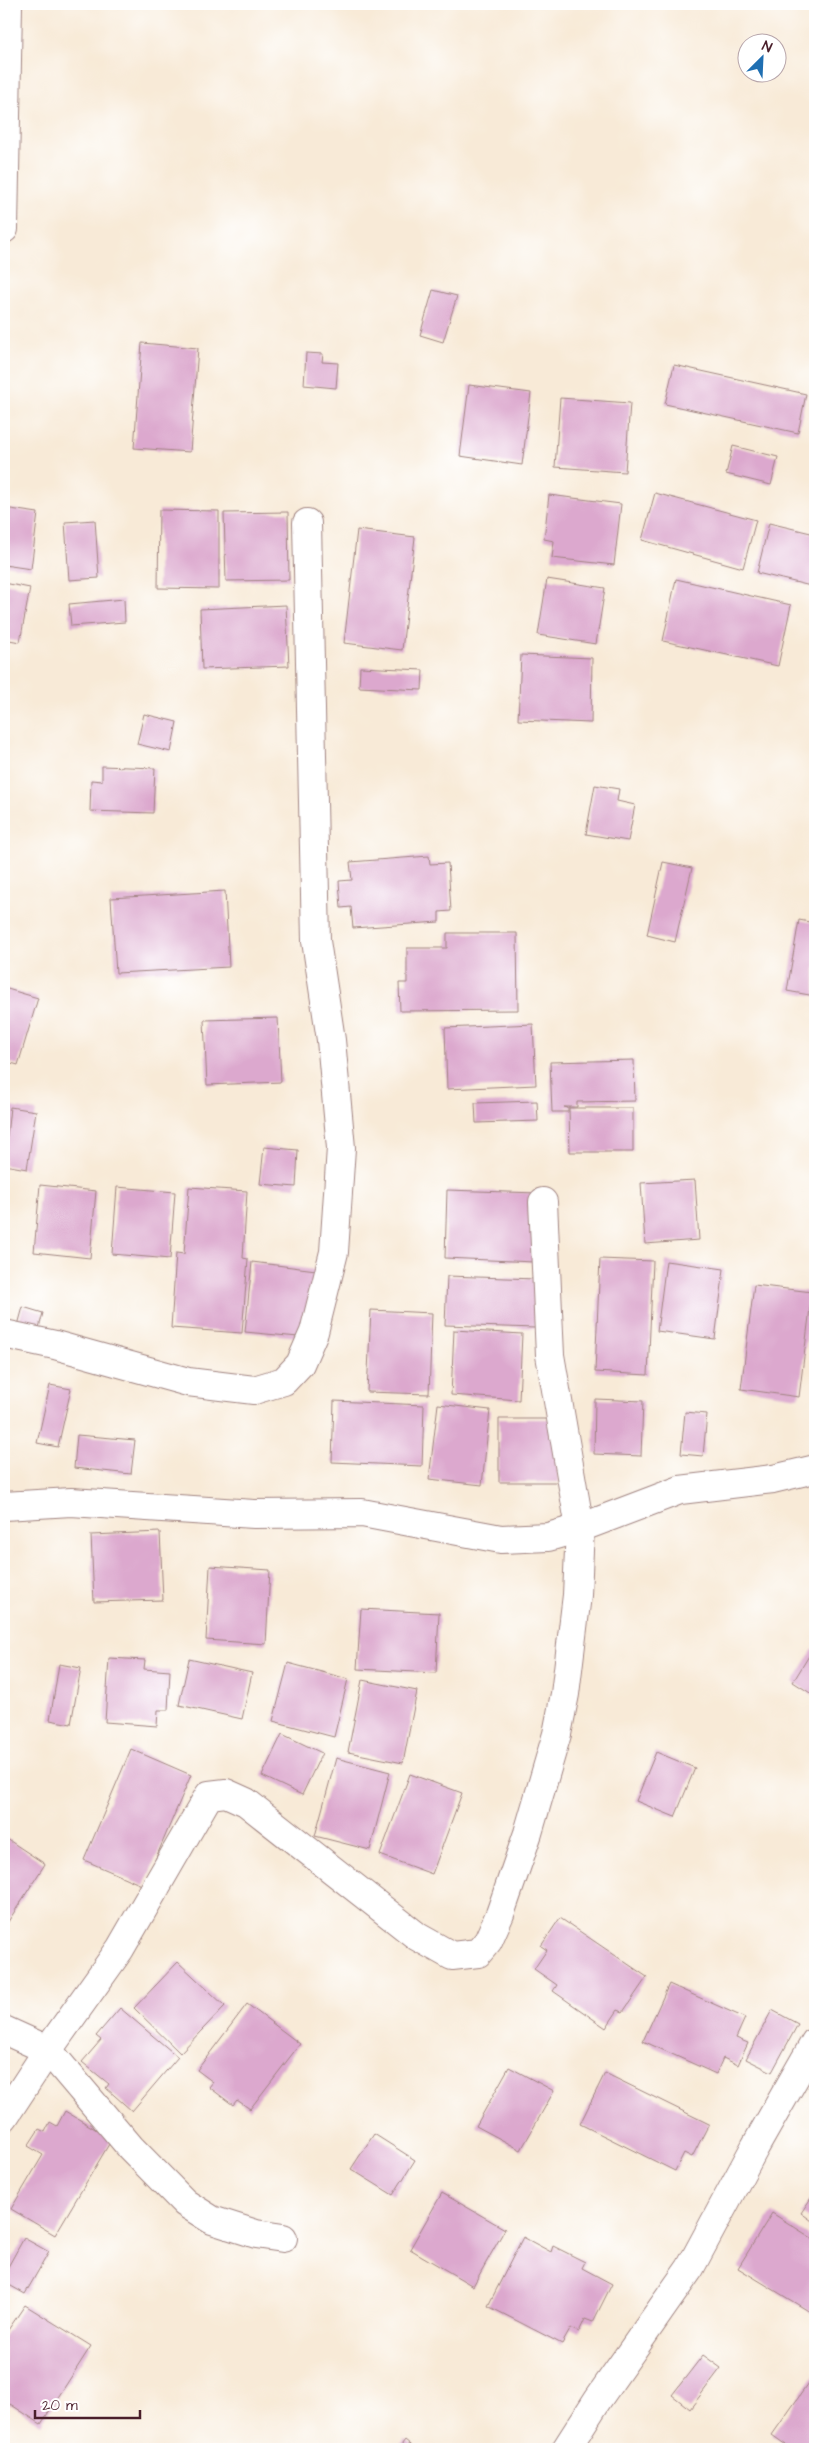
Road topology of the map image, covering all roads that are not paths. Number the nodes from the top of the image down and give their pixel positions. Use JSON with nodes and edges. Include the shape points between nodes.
{"nodes":[{"id":1,"x":8,"y":4,"type":"edge"},
{"id":2,"x":4,"y":229,"type":"edge"},
{"id":3,"x":307,"y":523,"type":"dead end"},
{"id":4,"x":544,"y":1202,"type":"dead end"},
{"id":5,"x":4,"y":1334,"type":"edge"},
{"id":6,"x":815,"y":1469,"type":"edge"},
{"id":7,"x":4,"y":1506,"type":"edge"},
{"id":8,"x":580,"y":1528,"type":"junction"},
{"id":9,"x":4,"y":2030,"type":"edge"},
{"id":10,"x":815,"y":2042,"type":"edge"},
{"id":11,"x":48,"y":2050,"type":"junction"},
{"id":12,"x":4,"y":2117,"type":"edge"},
{"id":13,"x":283,"y":2238,"type":"dead end"},
{"id":14,"x":566,"y":2449,"type":"edge"}],
"edges":[{"from":1,"to":2,"type":"street"},
{"from":3,"to":5,"type":"street","via":[[316,941],[331,1040],[341,1148],[334,1252],[314,1332],[300,1364],[284,1381],[254,1390],[188,1382]]},
{"from":4,"to":8,"type":"street","via":[[550,1355]]},
{"from":6,"to":8,"type":"street","via":[[774,1479],[680,1490]]},
{"from":7,"to":8,"type":"street","via":[[71,1502],[254,1514],[362,1513],[501,1539],[548,1537]]},
{"from":8,"to":11,"type":"street","via":[[577,1594],[557,1734],[500,1914],[488,1941],[478,1953],[452,1956],[436,1949],[369,1901],[246,1802],[226,1793],[216,1793],[209,1795],[203,1803],[120,1949]]},
{"from":9,"to":11,"type":"street"},
{"from":10,"to":14,"type":"street","via":[[690,2268]]},
{"from":11,"to":12,"type":"street"},
{"from":11,"to":13,"type":"street","via":[[131,2148],[186,2203],[212,2220],[256,2234]]}]}
